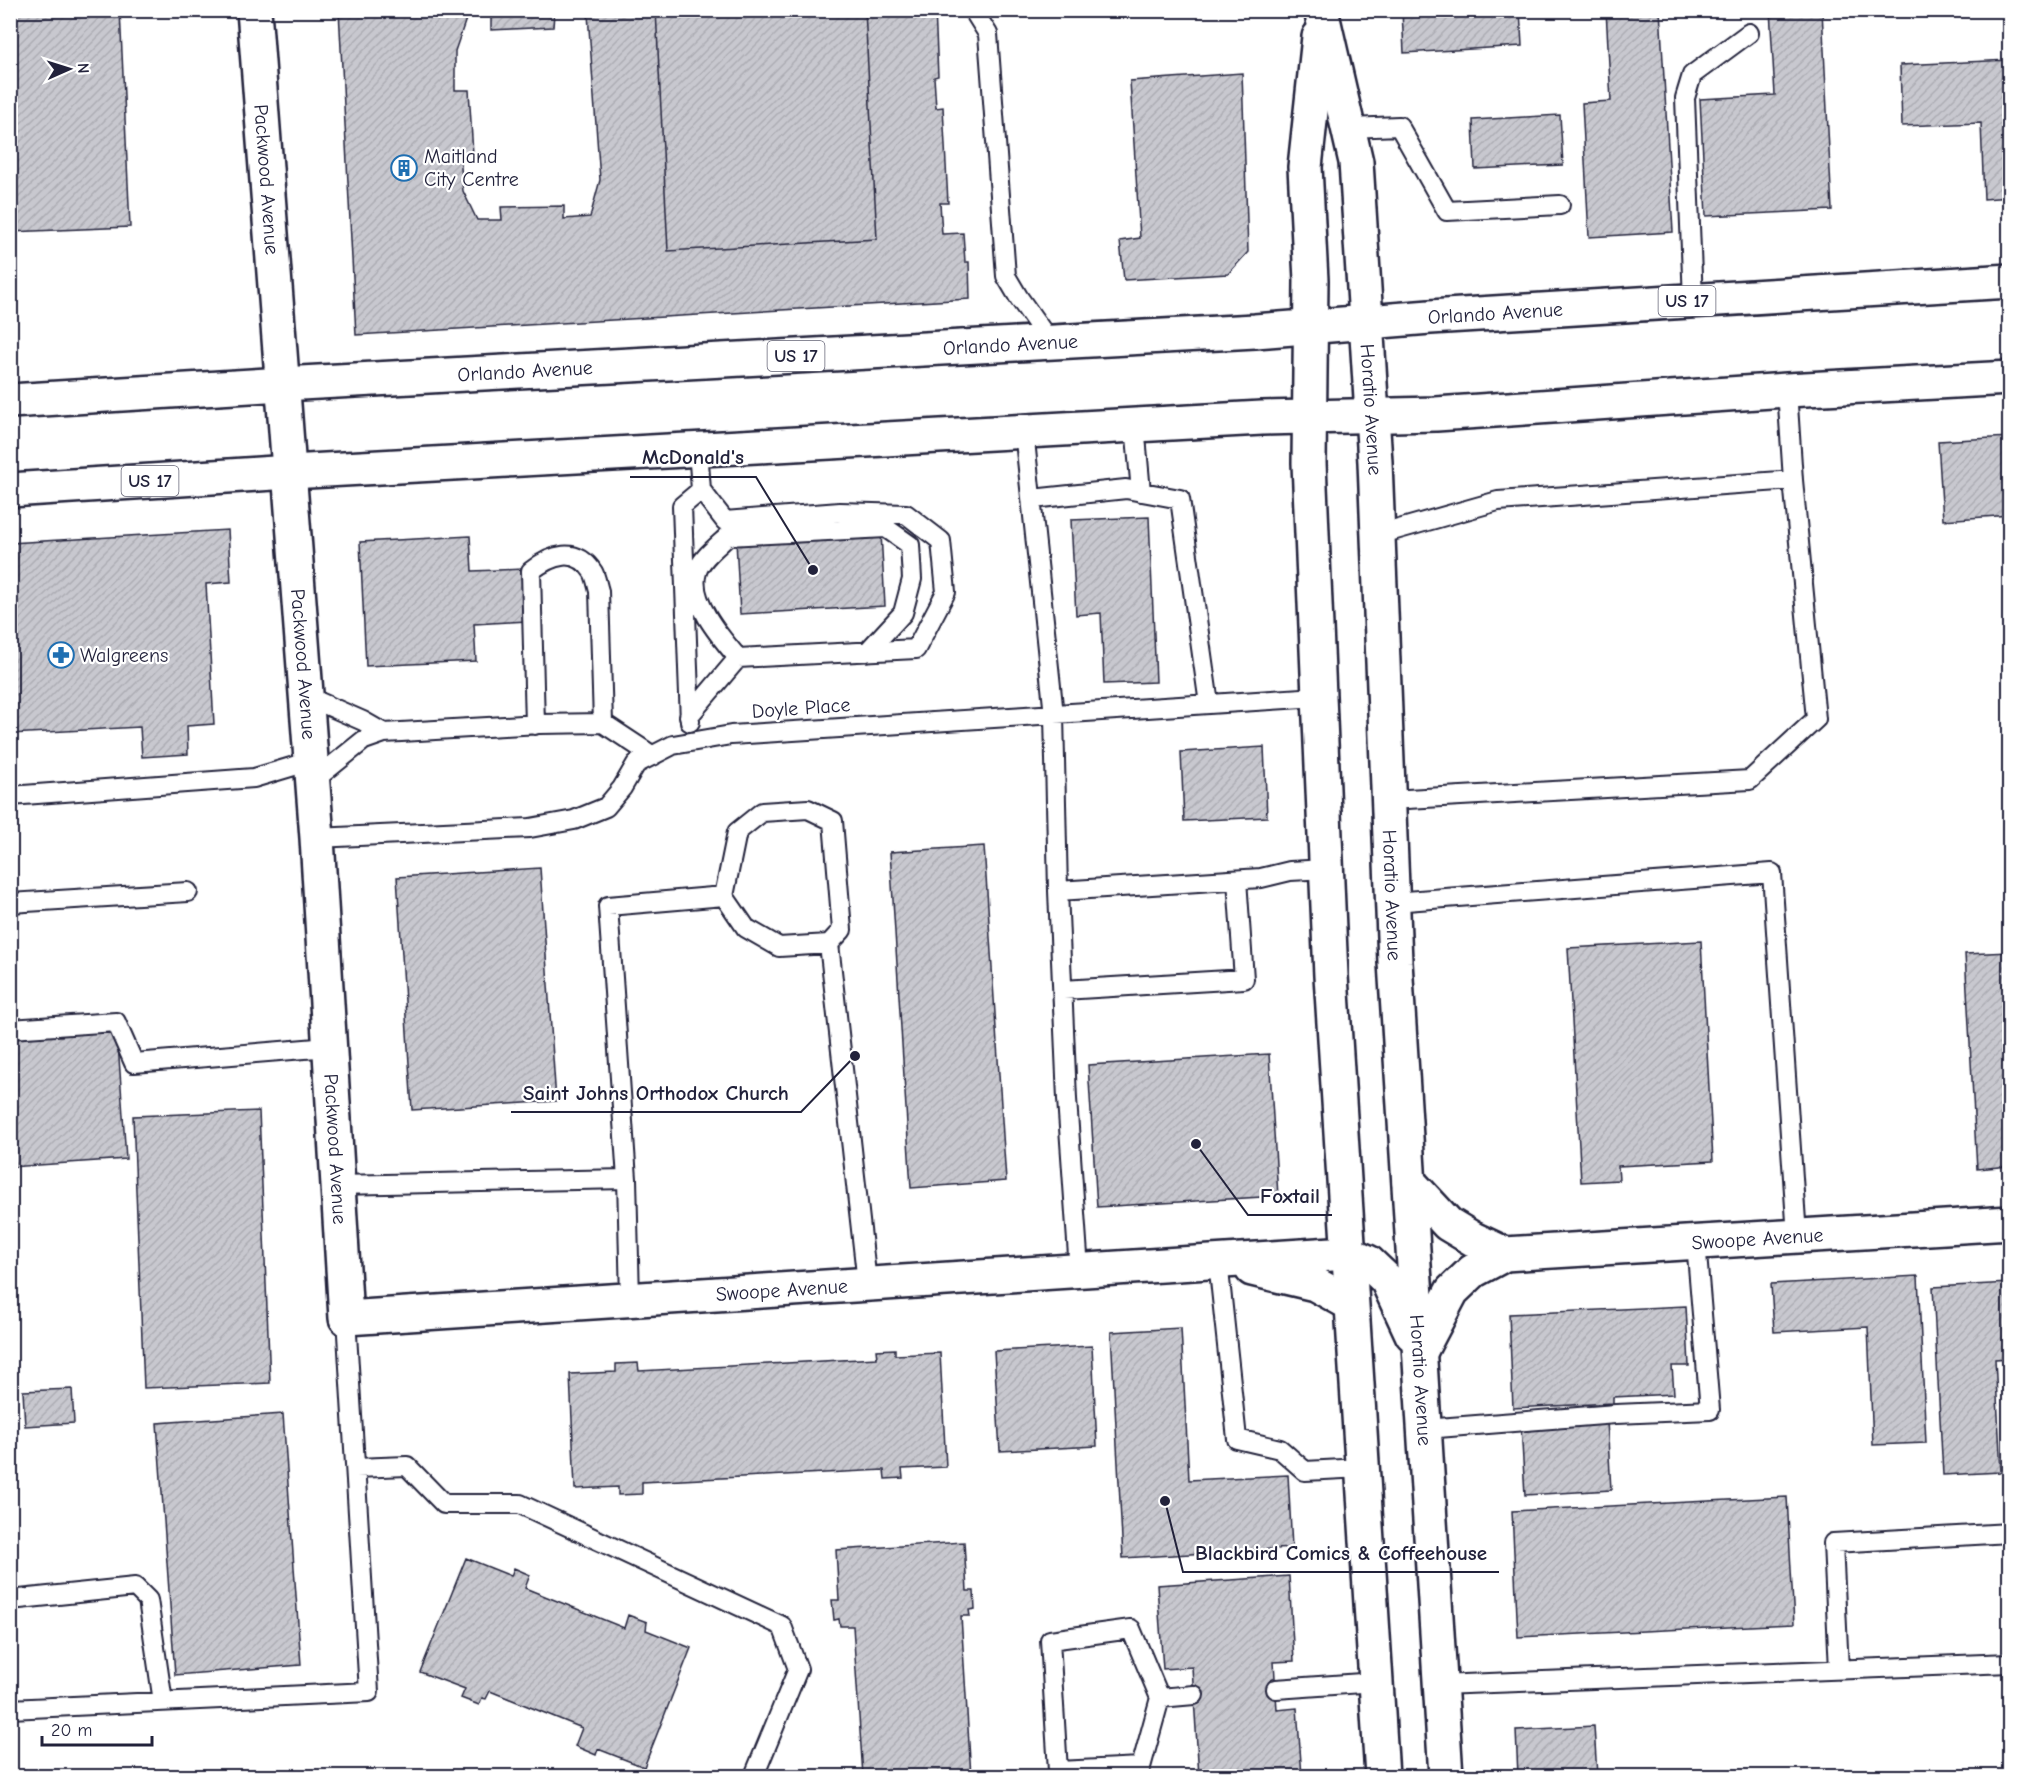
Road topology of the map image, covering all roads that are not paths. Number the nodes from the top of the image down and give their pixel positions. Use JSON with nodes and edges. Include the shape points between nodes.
{"nodes":[{"id":1,"x":254,"y":10,"type":"edge"},
{"id":2,"x":973,"y":10,"type":"edge"},
{"id":3,"x":1321,"y":14,"type":"edge"},
{"id":4,"x":1749,"y":33,"type":"dead end"},
{"id":5,"x":1350,"y":128,"type":"junction"},
{"id":6,"x":1560,"y":205,"type":"dead end"},
{"id":7,"x":2010,"y":281,"type":"edge"},
{"id":8,"x":1693,"y":301,"type":"junction"},
{"id":9,"x":1365,"y":322,"type":"junction"},
{"id":10,"x":1311,"y":326,"type":"junction"},
{"id":11,"x":1050,"y":342,"type":"junction"},
{"id":12,"x":2010,"y":378,"type":"edge"},
{"id":13,"x":282,"y":384,"type":"junction"},
{"id":14,"x":1787,"y":390,"type":"junction"},
{"id":15,"x":10,"y":401,"type":"edge"},
{"id":16,"x":1371,"y":415,"type":"junction"},
{"id":17,"x":1309,"y":417,"type":"junction"},
{"id":18,"x":1135,"y":425,"type":"junction"},
{"id":19,"x":1024,"y":431,"type":"junction"},
{"id":20,"x":698,"y":449,"type":"junction"},
{"id":21,"x":290,"y":472,"type":"junction"},
{"id":22,"x":1793,"y":480,"type":"junction"},
{"id":23,"x":10,"y":490,"type":"edge"},
{"id":24,"x":701,"y":490,"type":"junction"},
{"id":25,"x":1141,"y":492,"type":"junction"},
{"id":26,"x":1032,"y":499,"type":"junction"},
{"id":27,"x":1378,"y":535,"type":"junction"},
{"id":28,"x":867,"y":652,"type":"junction"},
{"id":29,"x":738,"y":658,"type":"junction"},
{"id":30,"x":306,"y":696,"type":"junction"},
{"id":31,"x":1318,"y":697,"type":"junction"},
{"id":32,"x":1209,"y":704,"type":"junction"},
{"id":33,"x":1054,"y":715,"type":"junction"},
{"id":34,"x":690,"y":716,"type":"junction"},
{"id":35,"x":603,"y":723,"type":"junction"},
{"id":36,"x":535,"y":724,"type":"junction"},
{"id":37,"x":384,"y":733,"type":"junction"},
{"id":38,"x":691,"y":742,"type":"junction"},
{"id":39,"x":653,"y":756,"type":"junction"},
{"id":40,"x":312,"y":771,"type":"junction"},
{"id":41,"x":10,"y":796,"type":"edge"},
{"id":42,"x":1389,"y":800,"type":"junction"},
{"id":43,"x":317,"y":838,"type":"junction"},
{"id":44,"x":1326,"y":869,"type":"junction"},
{"id":45,"x":1238,"y":880,"type":"junction"},
{"id":46,"x":1058,"y":891,"type":"junction"},
{"id":47,"x":188,"y":892,"type":"dead end"},
{"id":48,"x":724,"y":896,"type":"junction"},
{"id":49,"x":1393,"y":902,"type":"junction"},
{"id":50,"x":10,"y":903,"type":"edge"},
{"id":51,"x":829,"y":944,"type":"junction"},
{"id":52,"x":1064,"y":990,"type":"junction"},
{"id":53,"x":10,"y":1029,"type":"edge"},
{"id":54,"x":329,"y":1047,"type":"junction"},
{"id":55,"x":627,"y":1179,"type":"junction"},
{"id":56,"x":1409,"y":1182,"type":"junction"},
{"id":57,"x":337,"y":1185,"type":"junction"},
{"id":58,"x":2010,"y":1223,"type":"edge"},
{"id":59,"x":1797,"y":1236,"type":"junction"},
{"id":60,"x":1696,"y":1242,"type":"junction"},
{"id":61,"x":1348,"y":1253,"type":"junction"},
{"id":62,"x":1505,"y":1254,"type":"junction"},
{"id":63,"x":1218,"y":1261,"type":"junction"},
{"id":64,"x":1079,"y":1270,"type":"junction"},
{"id":65,"x":867,"y":1283,"type":"junction"},
{"id":66,"x":630,"y":1299,"type":"junction"},
{"id":67,"x":1351,"y":1304,"type":"junction"},
{"id":68,"x":346,"y":1318,"type":"junction"},
{"id":69,"x":1420,"y":1352,"type":"junction"},
{"id":70,"x":1425,"y":1429,"type":"junction"},
{"id":71,"x":356,"y":1468,"type":"junction"},
{"id":72,"x":1362,"y":1468,"type":"junction"},
{"id":73,"x":2010,"y":1533,"type":"edge"},
{"id":74,"x":10,"y":1600,"type":"edge"},
{"id":75,"x":2010,"y":1663,"type":"edge"},
{"id":76,"x":1839,"y":1670,"type":"junction"},
{"id":77,"x":1376,"y":1683,"type":"junction"},
{"id":78,"x":1439,"y":1684,"type":"junction"},
{"id":79,"x":1276,"y":1689,"type":"dead end"},
{"id":80,"x":1194,"y":1695,"type":"dead end"},
{"id":81,"x":1160,"y":1698,"type":"junction"},
{"id":82,"x":163,"y":1702,"type":"junction"},
{"id":83,"x":10,"y":1709,"type":"edge"},
{"id":84,"x":754,"y":1776,"type":"edge"},
{"id":85,"x":1382,"y":1776,"type":"edge"},
{"id":86,"x":1446,"y":1776,"type":"edge"}],
"edges":[{"from":1,"to":13,"type":"main road","name":"Packwood Avenue"},
{"from":2,"to":11,"type":"lane","via":[[988,34],[1006,276]]},
{"from":3,"to":5,"type":"main road","name":"Horatio Avenue"},
{"from":3,"to":10,"type":"main road","name":"Horatio Avenue","via":[[1305,167]]},
{"from":4,"to":8,"type":"lane","via":[[1692,75],[1684,98]]},
{"from":5,"to":6,"type":"lane","via":[[1399,126],[1447,211]]},
{"from":5,"to":9,"type":"main road","name":"Horatio Avenue","via":[[1356,162]]},
{"from":7,"to":8,"type":"main road","name":"Orlando Avenue","number":"US 17"},
{"from":8,"to":9,"type":"main road","name":"Orlando Avenue","number":"US 17"},
{"from":9,"to":10,"type":"main road","name":"Orlando Avenue","number":"US 17"},
{"from":9,"to":16,"type":"main road","name":"Horatio Avenue"},
{"from":10,"to":11,"type":"main road","name":"Orlando Avenue","number":"US 17"},
{"from":10,"to":17,"type":"main road","name":"Horatio Avenue"},
{"from":11,"to":13,"type":"main road","name":"Orlando Avenue","number":"US 17"},
{"from":12,"to":14,"type":"main road","number":"US 17"},
{"from":13,"to":15,"type":"main road","name":"Orlando Avenue","number":"US 17"},
{"from":13,"to":21,"type":"main road","name":"Packwood Avenue"},
{"from":14,"to":16,"type":"main road","number":"US 17"},
{"from":14,"to":22,"type":"lane"},
{"from":16,"to":17,"type":"main road","number":"US 17"},
{"from":16,"to":27,"type":"main road","name":"Horatio Avenue"},
{"from":17,"to":18,"type":"main road","number":"US 17"},
{"from":17,"to":31,"type":"main road","name":"Horatio Avenue"},
{"from":18,"to":19,"type":"main road","number":"US 17"},
{"from":18,"to":25,"type":"lane"},
{"from":19,"to":20,"type":"main road","number":"US 17"},
{"from":19,"to":26,"type":"lane"},
{"from":20,"to":21,"type":"main road","number":"US 17"},
{"from":20,"to":24,"type":"lane"},
{"from":21,"to":23,"type":"main road","number":"US 17"},
{"from":21,"to":30,"type":"main road","name":"Packwood Avenue"},
{"from":22,"to":27,"type":"lane","via":[[1498,501]]},
{"from":22,"to":42,"type":"lane","via":[[1816,719],[1750,780]]},
{"from":24,"to":28,"type":"lane","via":[[724,521],[840,512],[906,514],[942,541],[946,592],[916,649]]},
{"from":24,"to":34,"type":"lane","via":[[682,506]]},
{"from":25,"to":26,"type":"lane","via":[[1126,489]]},
{"from":25,"to":32,"type":"lane","via":[[1180,499]]},
{"from":26,"to":33,"type":"lane"},
{"from":27,"to":42,"type":"main road","name":"Horatio Avenue"},
{"from":28,"to":29,"type":"lane"},
{"from":28,"to":29,"type":"lane","via":[[903,613],[912,579],[910,545],[886,528],[728,536],[697,572],[697,596],[712,628]]},
{"from":29,"to":34,"type":"lane"},
{"from":30,"to":37,"type":"lane"},
{"from":30,"to":40,"type":"main road","name":"Packwood Avenue"},
{"from":31,"to":32,"type":"lane","name":"Doyle Place"},
{"from":31,"to":44,"type":"main road","name":"Horatio Avenue"},
{"from":32,"to":33,"type":"lane","name":"Doyle Place"},
{"from":33,"to":38,"type":"lane","name":"Doyle Place","via":[[731,735]]},
{"from":33,"to":46,"type":"lane"},
{"from":34,"to":38,"type":"lane"},
{"from":35,"to":36,"type":"lane"},
{"from":35,"to":36,"type":"lane","via":[[598,591],[593,573],[579,559],[559,555],[544,560],[531,572]]},
{"from":35,"to":39,"type":"lane"},
{"from":36,"to":37,"type":"lane"},
{"from":37,"to":40,"type":"lane","via":[[364,740]]},
{"from":38,"to":39,"type":"lane","name":"Doyle Place","via":[[673,745]]},
{"from":39,"to":43,"type":"lane","name":"Doyle Place","via":[[636,764],[606,807],[574,820],[530,828]]},
{"from":40,"to":41,"type":"lane"},
{"from":40,"to":43,"type":"main road","name":"Packwood Avenue"},
{"from":42,"to":49,"type":"main road","name":"Horatio Avenue"},
{"from":43,"to":54,"type":"main road","name":"Packwood Avenue"},
{"from":44,"to":45,"type":"lane"},
{"from":44,"to":61,"type":"main road","name":"Horatio Avenue"},
{"from":45,"to":46,"type":"lane"},
{"from":45,"to":52,"type":"lane","via":[[1244,979]]},
{"from":46,"to":52,"type":"lane"},
{"from":47,"to":50,"type":"lane"},
{"from":48,"to":51,"type":"lane","via":[[746,928],[779,947]]},
{"from":48,"to":51,"type":"lane","via":[[737,832],[762,812],[808,809],[833,821],[842,930]]},
{"from":48,"to":55,"type":"lane","via":[[608,906]]},
{"from":49,"to":56,"type":"main road","name":"Horatio Avenue"},
{"from":49,"to":59,"type":"lane","via":[[1772,873]]},
{"from":51,"to":65,"type":"lane"},
{"from":52,"to":64,"type":"lane"},
{"from":53,"to":54,"type":"lane","via":[[116,1022],[134,1063]]},
{"from":54,"to":57,"type":"main road","name":"Packwood Avenue"},
{"from":55,"to":57,"type":"lane"},
{"from":55,"to":66,"type":"lane"},
{"from":56,"to":62,"type":"main road","name":"Swoope Avenue","via":[[1448,1224]]},
{"from":56,"to":69,"type":"main road","name":"Horatio Avenue"},
{"from":57,"to":68,"type":"main road","name":"Packwood Avenue"},
{"from":58,"to":59,"type":"main road","name":"Swoope Avenue"},
{"from":59,"to":60,"type":"main road","name":"Swoope Avenue"},
{"from":60,"to":62,"type":"main road","name":"Swoope Avenue"},
{"from":60,"to":70,"type":"lane","via":[[1710,1410]]},
{"from":61,"to":63,"type":"main road","name":"Swoope Avenue"},
{"from":61,"to":67,"type":"main road","name":"Horatio Avenue"},
{"from":61,"to":69,"type":"main road","via":[[1368,1262],[1388,1280]]},
{"from":62,"to":69,"type":"main road","name":"Swoope Avenue","via":[[1473,1271],[1452,1290]]},
{"from":63,"to":64,"type":"main road","name":"Swoope Avenue"},
{"from":63,"to":67,"type":"main road","name":"Swoope Avenue","via":[[1315,1284]]},
{"from":63,"to":72,"type":"lane","via":[[1237,1439],[1280,1449],[1305,1471]]},
{"from":64,"to":65,"type":"main road","name":"Swoope Avenue"},
{"from":65,"to":66,"type":"main road","name":"Swoope Avenue"},
{"from":66,"to":68,"type":"main road","name":"Swoope Avenue"},
{"from":67,"to":72,"type":"main road","name":"Horatio Avenue"},
{"from":68,"to":71,"type":"lane"},
{"from":69,"to":70,"type":"main road","name":"Horatio Avenue"},
{"from":70,"to":78,"type":"main road","name":"Horatio Avenue"},
{"from":71,"to":82,"type":"lane","via":[[369,1692]]},
{"from":71,"to":84,"type":"lane","via":[[407,1466],[444,1504],[520,1504],[782,1626],[798,1669]]},
{"from":72,"to":77,"type":"main road","name":"Horatio Avenue"},
{"from":73,"to":76,"type":"lane","via":[[1833,1543]]},
{"from":74,"to":82,"type":"lane","via":[[135,1587],[147,1600]]},
{"from":75,"to":76,"type":"lane"},
{"from":76,"to":78,"type":"lane"},
{"from":77,"to":79,"type":"lane"},
{"from":77,"to":85,"type":"main road","name":"Horatio Avenue"},
{"from":78,"to":86,"type":"main road","name":"Horatio Avenue"},
{"from":80,"to":81,"type":"lane"},
{"from":81,"to":81,"type":"lane","via":[[1131,1629],[1050,1640],[1058,1771],[1142,1767]]},
{"from":82,"to":83,"type":"lane"}]}
